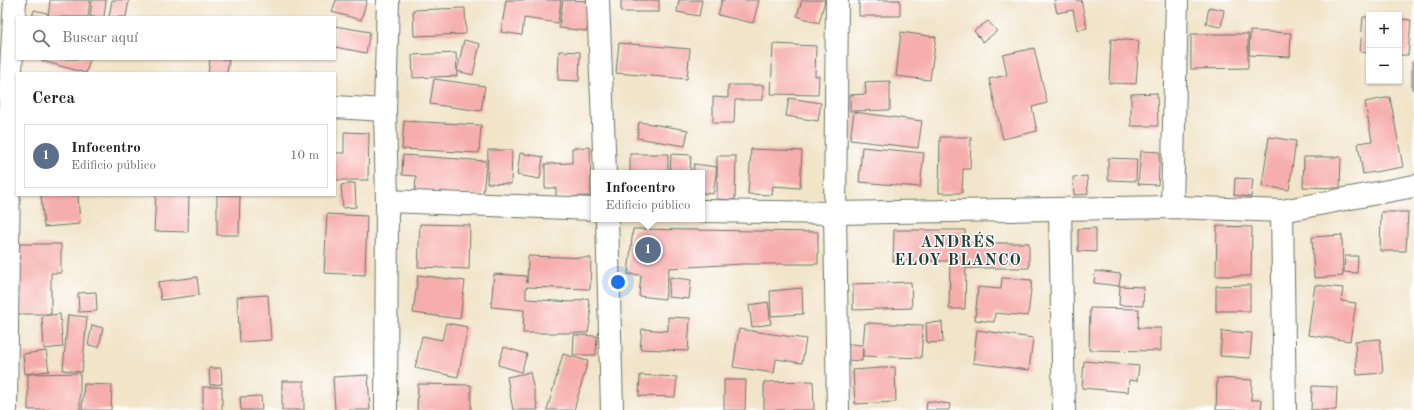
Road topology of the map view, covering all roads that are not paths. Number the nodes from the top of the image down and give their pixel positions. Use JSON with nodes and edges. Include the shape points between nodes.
{"nodes":[{"id":1,"x":15,"y":0,"type":"edge"},
{"id":2,"x":388,"y":0,"type":"edge"},
{"id":3,"x":598,"y":0,"type":"edge"},
{"id":4,"x":837,"y":0,"type":"edge"},
{"id":5,"x":1177,"y":0,"type":"edge"},
{"id":6,"x":9,"y":87,"type":"edge"},
{"id":7,"x":336,"y":107,"type":"edge"},
{"id":8,"x":385,"y":110,"type":"junction"},
{"id":9,"x":605,"y":170,"type":"edge"},
{"id":10,"x":1414,"y":186,"type":"edge"},
{"id":11,"x":387,"y":201,"type":"junction"},
{"id":12,"x":1172,"y":207,"type":"junction"},
{"id":13,"x":591,"y":208,"type":"edge"},
{"id":14,"x":1060,"y":209,"type":"junction"},
{"id":15,"x":705,"y":211,"type":"edge"},
{"id":16,"x":1282,"y":211,"type":"junction"},
{"id":17,"x":835,"y":214,"type":"junction"},
{"id":18,"x":607,"y":222,"type":"edge"},
{"id":19,"x":6,"y":410,"type":"edge"},
{"id":20,"x":386,"y":410,"type":"edge"},
{"id":21,"x":612,"y":410,"type":"edge"},
{"id":22,"x":838,"y":410,"type":"edge"},
{"id":23,"x":1064,"y":410,"type":"edge"},
{"id":24,"x":1285,"y":410,"type":"edge"}],
"edges":[{"from":1,"to":6,"type":"street"},
{"from":2,"to":8,"type":"street"},
{"from":3,"to":9,"type":"street"},
{"from":4,"to":17,"type":"street"},
{"from":5,"to":12,"type":"street"},
{"from":6,"to":19,"type":"street"},
{"from":7,"to":8,"type":"street"},
{"from":8,"to":11,"type":"street"},
{"from":10,"to":16,"type":"street"},
{"from":11,"to":13,"type":"street"},
{"from":11,"to":20,"type":"street"},
{"from":12,"to":14,"type":"street"},
{"from":12,"to":16,"type":"street"},
{"from":14,"to":17,"type":"street"},
{"from":14,"to":23,"type":"street"},
{"from":15,"to":17,"type":"street"},
{"from":16,"to":24,"type":"street"},
{"from":17,"to":22,"type":"street"},
{"from":18,"to":21,"type":"street"}]}
